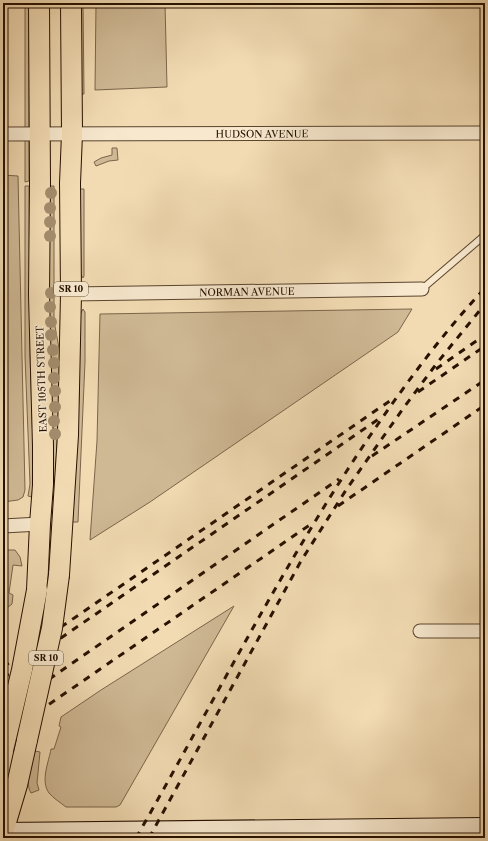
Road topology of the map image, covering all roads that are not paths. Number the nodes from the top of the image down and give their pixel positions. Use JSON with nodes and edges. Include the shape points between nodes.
{"nodes":[{"id":1,"x":39,"y":3,"type":"edge"},
{"id":2,"x":71,"y":3,"type":"edge"},
{"id":3,"x":485,"y":133,"type":"edge"},
{"id":4,"x":3,"y":134,"type":"edge"},
{"id":5,"x":40,"y":134,"type":"junction"},
{"id":6,"x":72,"y":134,"type":"junction"},
{"id":7,"x":485,"y":235,"type":"edge"},
{"id":8,"x":422,"y":289,"type":"joint"},
{"id":9,"x":71,"y":294,"type":"junction"},
{"id":10,"x":40,"y":524,"type":"junction"},
{"id":11,"x":3,"y":526,"type":"edge"},
{"id":12,"x":420,"y":631,"type":"dead end"},
{"id":13,"x":485,"y":631,"type":"edge"},
{"id":14,"x":3,"y":750,"type":"edge"},
{"id":15,"x":485,"y":827,"type":"edge"},
{"id":16,"x":3,"y":832,"type":"edge"}],
"edges":[{"from":1,"to":5,"type":"main road","name":"EAST 105TH STREET","number":"SR 10"},
{"from":2,"to":6,"type":"main road","number":"SR 10"},
{"from":3,"to":6,"type":"street","name":"HUDSON AVENUE"},
{"from":4,"to":5,"type":"street","name":"HUDSON AVENUE"},
{"from":5,"to":6,"type":"street","name":"HUDSON AVENUE"},
{"from":5,"to":10,"type":"main road","name":"EAST 105TH STREET","number":"SR 10","via":[[39,295],[43,446]]},
{"from":6,"to":9,"type":"main road","number":"SR 10"},
{"from":7,"to":8,"type":"lane"},
{"from":8,"to":9,"type":"street","name":"NORMAN AVENUE"},
{"from":9,"to":16,"type":"main road","number":"SR 10","bridge":true,"via":[[68,435],[59,575],[52,628],[17,785]]},
{"from":10,"to":11,"type":"street"},
{"from":10,"to":14,"type":"main road","name":"EAST 105TH STREET","number":"SR 10","bridge":true,"via":[[37,590]]},
{"from":12,"to":13,"type":"street"},
{"from":15,"to":16,"type":"street"}]}
